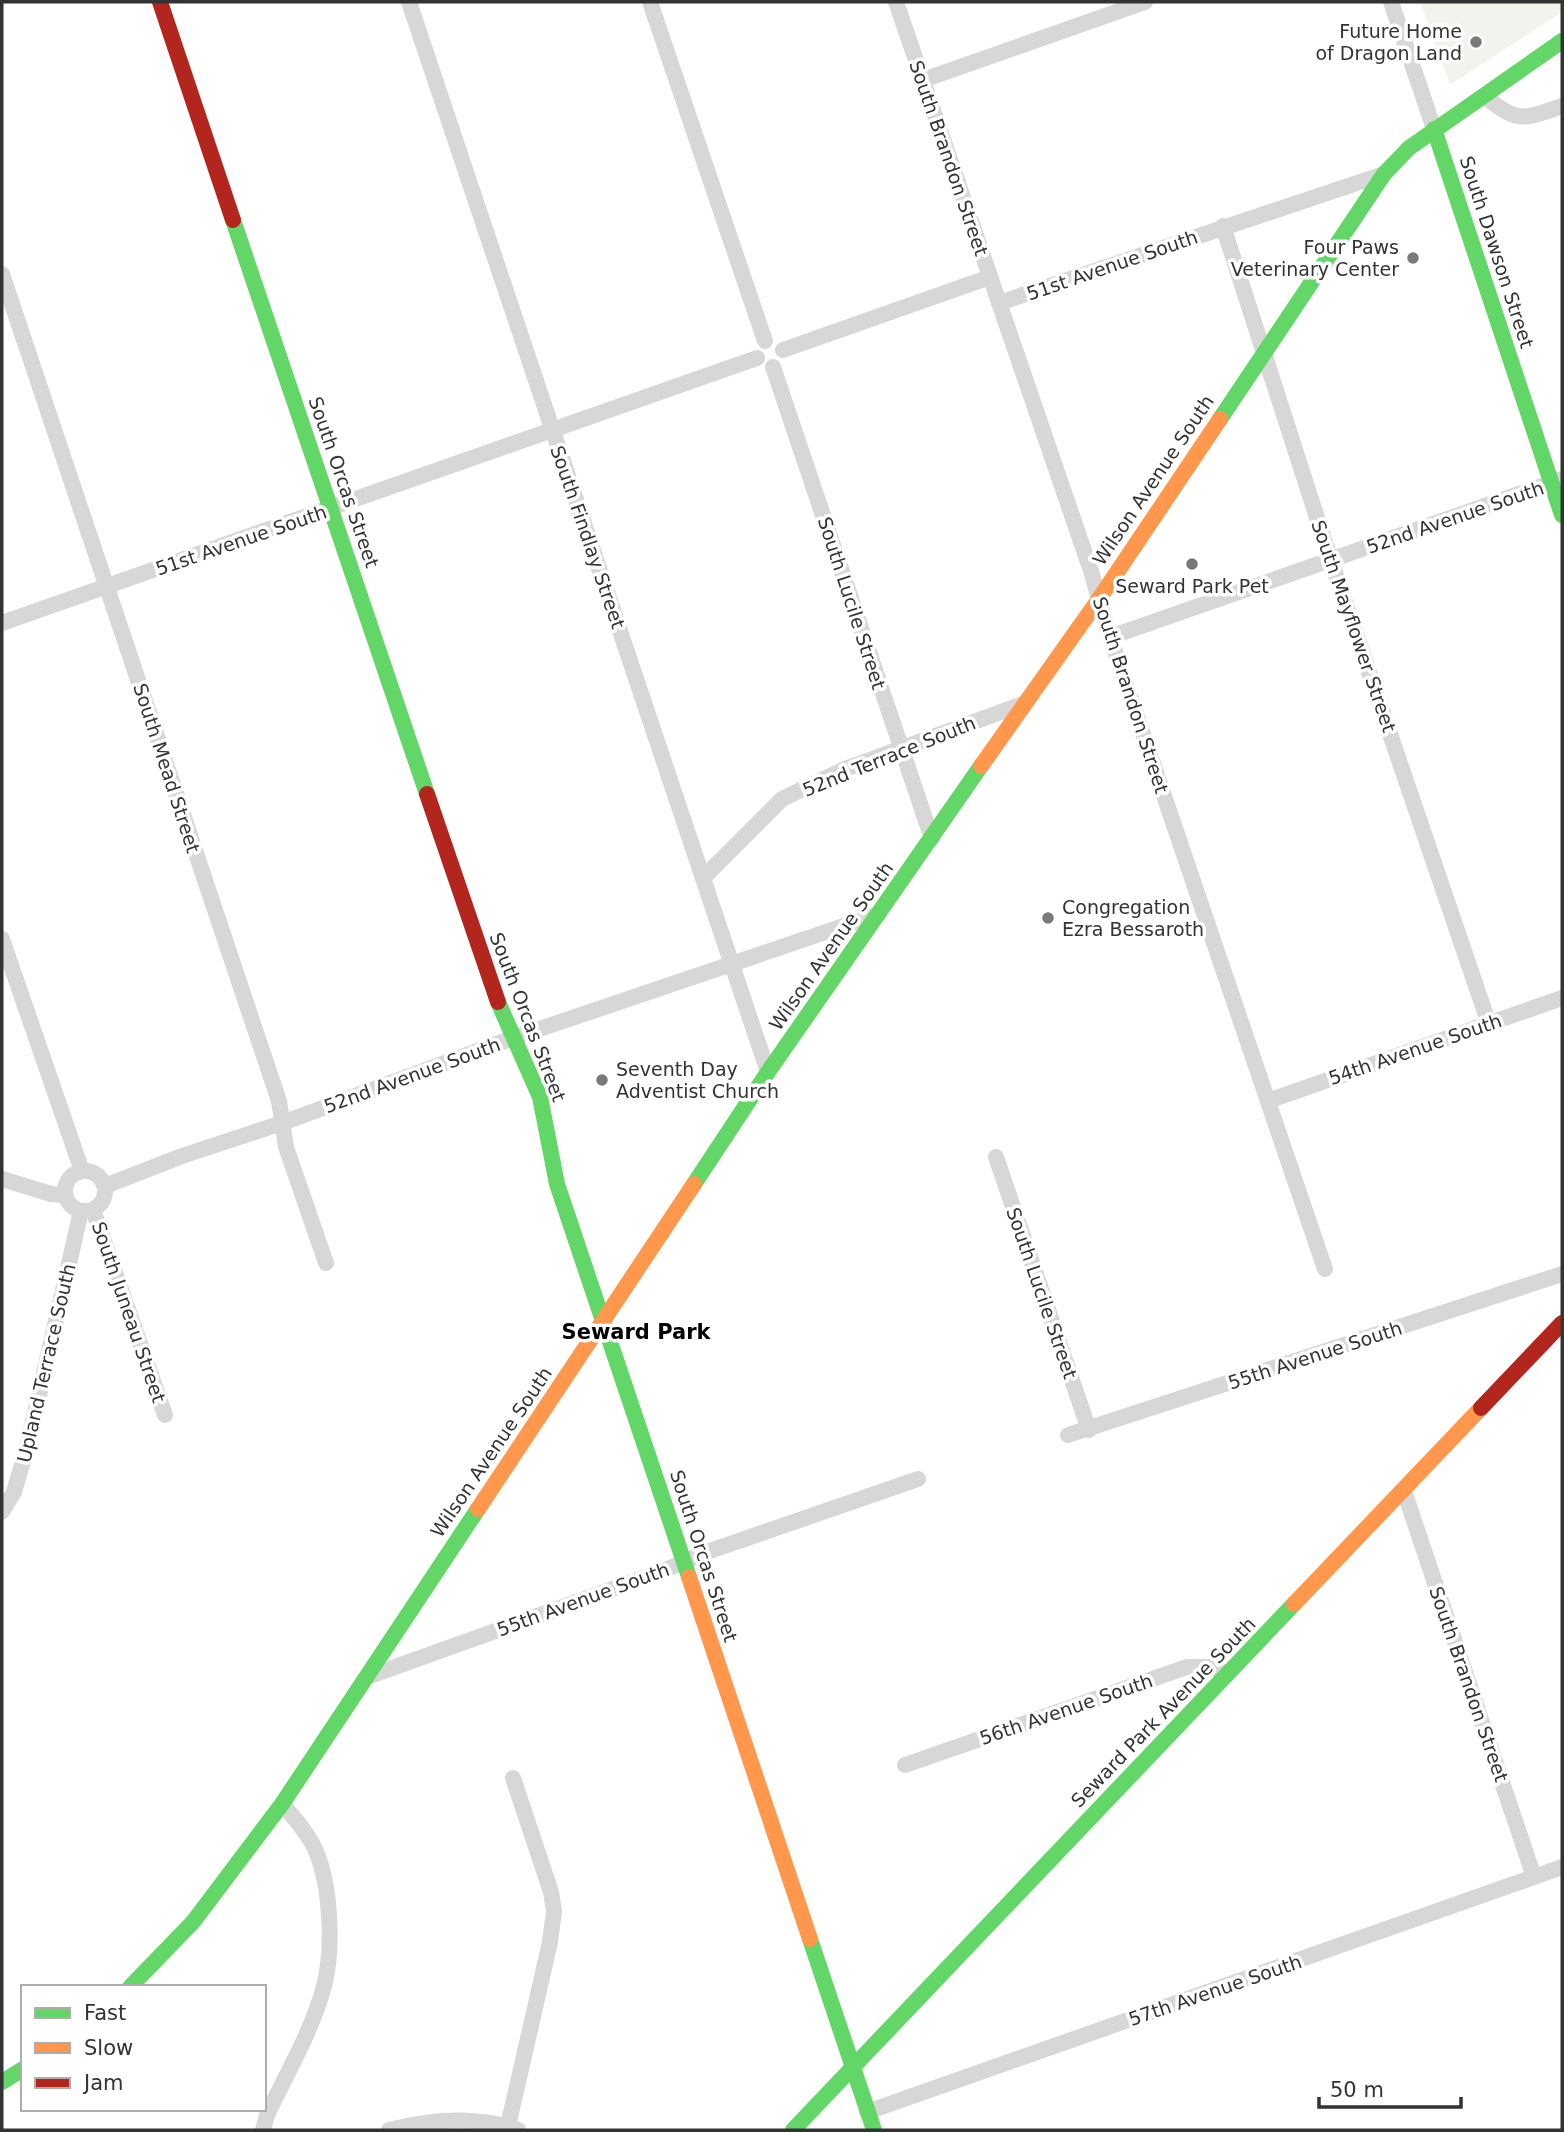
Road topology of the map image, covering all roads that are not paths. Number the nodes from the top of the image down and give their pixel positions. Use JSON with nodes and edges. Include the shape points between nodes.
{"nodes":[{"id":1,"x":160,"y":2,"type":"edge"},
{"id":2,"x":409,"y":2,"type":"edge"},
{"id":3,"x":650,"y":2,"type":"edge"},
{"id":4,"x":896,"y":2,"type":"edge"},
{"id":5,"x":1143,"y":2,"type":"edge"},
{"id":6,"x":1391,"y":2,"type":"edge"},
{"id":7,"x":1562,"y":41,"type":"edge"},
{"id":8,"x":922,"y":80,"type":"junction"},
{"id":9,"x":1484,"y":96,"type":"junction"},
{"id":10,"x":1562,"y":106,"type":"edge"},
{"id":11,"x":1434,"y":130,"type":"junction"},
{"id":12,"x":1384,"y":174,"type":"junction"},
{"id":13,"x":1223,"y":226,"type":"junction"},
{"id":14,"x":2,"y":274,"type":"edge"},
{"id":15,"x":989,"y":277,"type":"junction"},
{"id":16,"x":999,"y":303,"type":"junction"},
{"id":17,"x":765,"y":341,"type":"junction"},
{"id":18,"x":783,"y":350,"type":"junction"},
{"id":19,"x":1265,"y":354,"type":"junction"},
{"id":20,"x":757,"y":358,"type":"junction"},
{"id":21,"x":773,"y":367,"type":"junction"},
{"id":22,"x":552,"y":431,"type":"junction"},
{"id":23,"x":1557,"y":481,"type":"edge"},
{"id":24,"x":330,"y":508,"type":"junction"},
{"id":25,"x":1562,"y":515,"type":"edge"},
{"id":26,"x":1331,"y":561,"type":"junction"},
{"id":27,"x":107,"y":587,"type":"junction"},
{"id":28,"x":1099,"y":598,"type":"junction"},
{"id":29,"x":2,"y":623,"type":"edge"},
{"id":30,"x":1110,"y":637,"type":"junction"},
{"id":31,"x":1023,"y":704,"type":"junction"},
{"id":32,"x":901,"y":748,"type":"junction"},
{"id":33,"x":932,"y":839,"type":"junction"},
{"id":34,"x":703,"y":878,"type":"junction"},
{"id":35,"x":879,"y":914,"type":"junction"},
{"id":36,"x":2,"y":939,"type":"edge"},
{"id":37,"x":732,"y":965,"type":"junction"},
{"id":38,"x":1562,"y":998,"type":"edge"},
{"id":39,"x":1489,"y":1024,"type":"junction"},
{"id":40,"x":513,"y":1038,"type":"junction"},
{"id":41,"x":768,"y":1072,"type":"junction"},
{"id":42,"x":1268,"y":1101,"type":"junction"},
{"id":43,"x":282,"y":1123,"type":"junction"},
{"id":44,"x":996,"y":1157,"type":"dead end"},
{"id":45,"x":82,"y":1171,"type":"junction"},
{"id":46,"x":2,"y":1179,"type":"edge"},
{"id":47,"x":105,"y":1186,"type":"junction"},
{"id":48,"x":65,"y":1195,"type":"junction"},
{"id":49,"x":87,"y":1210,"type":"junction"},
{"id":50,"x":326,"y":1263,"type":"dead end"},
{"id":51,"x":1325,"y":1269,"type":"dead end"},
{"id":52,"x":1562,"y":1275,"type":"edge"},
{"id":53,"x":604,"y":1322,"type":"junction"},
{"id":54,"x":1562,"y":1323,"type":"edge"},
{"id":55,"x":165,"y":1415,"type":"dead end"},
{"id":56,"x":1089,"y":1430,"type":"junction"},
{"id":57,"x":1068,"y":1435,"type":"dead end"},
{"id":58,"x":918,"y":1479,"type":"dead end"},
{"id":59,"x":1404,"y":1491,"type":"junction"},
{"id":60,"x":2,"y":1512,"type":"edge"},
{"id":61,"x":684,"y":1561,"type":"junction"},
{"id":62,"x":1228,"y":1674,"type":"junction"},
{"id":63,"x":367,"y":1677,"type":"junction"},
{"id":64,"x":905,"y":1765,"type":"dead end"},
{"id":65,"x":513,"y":1778,"type":"dead end"},
{"id":66,"x":282,"y":1804,"type":"junction"},
{"id":67,"x":1562,"y":1867,"type":"edge"},
{"id":68,"x":1534,"y":1877,"type":"junction"},
{"id":69,"x":132,"y":1985,"type":"edge"},
{"id":70,"x":852,"y":2067,"type":"junction"},
{"id":71,"x":21,"y":2070,"type":"edge"},
{"id":72,"x":2,"y":2082,"type":"edge"},
{"id":73,"x":867,"y":2112,"type":"junction"},
{"id":74,"x":513,"y":2128,"type":"edge"},
{"id":75,"x":263,"y":2130,"type":"edge"},
{"id":76,"x":388,"y":2130,"type":"edge"},
{"id":77,"x":793,"y":2130,"type":"edge"},
{"id":78,"x":874,"y":2130,"type":"edge"}],
"edges":[{"from":1,"to":24,"type":"street","name":"South Orcas Street"},
{"from":2,"to":22,"type":"street","name":"South Findlay Street"},
{"from":3,"to":17,"type":"street"},
{"from":4,"to":8,"type":"street","name":"South Brandon Street"},
{"from":5,"to":8,"type":"street"},
{"from":6,"to":11,"type":"street","name":"South Dawson Street"},
{"from":7,"to":9,"type":"street","name":"Wilson Avenue South"},
{"from":8,"to":15,"type":"street","name":"South Brandon Street"},
{"from":9,"to":10,"type":"street","via":[[1519,117]]},
{"from":9,"to":11,"type":"street","name":"Wilson Avenue South"},
{"from":11,"to":12,"type":"street","name":"Wilson Avenue South"},
{"from":11,"to":23,"type":"street","name":"South Dawson Street"},
{"from":12,"to":13,"type":"street","name":"51st Avenue South"},
{"from":12,"to":19,"type":"street","name":"Wilson Avenue South"},
{"from":13,"to":16,"type":"street","name":"51st Avenue South"},
{"from":13,"to":19,"type":"street","name":"South Mayflower Street"},
{"from":14,"to":27,"type":"street","name":"South Mead Street"},
{"from":15,"to":16,"type":"street","name":"South Brandon Street"},
{"from":15,"to":18,"type":"street"},
{"from":16,"to":28,"type":"street","name":"South Brandon Street"},
{"from":17,"to":18,"type":"street","via":[[776,341]]},
{"from":17,"to":20,"type":"street"},
{"from":18,"to":21,"type":"street","via":[[783,358]]},
{"from":19,"to":26,"type":"street","name":"South Mayflower Street"},
{"from":19,"to":28,"type":"street","name":"Wilson Avenue South"},
{"from":20,"to":21,"type":"street"},
{"from":20,"to":22,"type":"street","name":"51st Avenue South"},
{"from":21,"to":32,"type":"street","name":"South Lucile Street"},
{"from":22,"to":24,"type":"street","name":"51st Avenue South"},
{"from":22,"to":34,"type":"street","name":"South Findlay Street"},
{"from":23,"to":25,"type":"street","name":"South Dawson Street"},
{"from":23,"to":26,"type":"street","name":"52nd Avenue South"},
{"from":24,"to":27,"type":"street","name":"51st Avenue South"},
{"from":24,"to":40,"type":"street","name":"South Orcas Street"},
{"from":26,"to":30,"type":"street","name":"52nd Avenue South"},
{"from":26,"to":39,"type":"street","name":"South Mayflower Street"},
{"from":27,"to":29,"type":"street","name":"51st Avenue South"},
{"from":27,"to":43,"type":"street","name":"South Mead Street","via":[[279,1101]]},
{"from":28,"to":30,"type":"street","name":"South Brandon Street"},
{"from":28,"to":31,"type":"street","name":"Wilson Avenue South"},
{"from":30,"to":42,"type":"street","name":"South Brandon Street"},
{"from":31,"to":32,"type":"street","name":"52nd Terrace South"},
{"from":31,"to":33,"type":"street","name":"Wilson Avenue South"},
{"from":32,"to":33,"type":"street","name":"South Lucile Street"},
{"from":32,"to":34,"type":"street","name":"52nd Terrace South","via":[[782,799]]},
{"from":33,"to":35,"type":"street","name":"Wilson Avenue South"},
{"from":34,"to":37,"type":"street","name":"South Findlay Street"},
{"from":35,"to":37,"type":"street","name":"52nd Avenue South"},
{"from":35,"to":41,"type":"street","name":"Wilson Avenue South"},
{"from":36,"to":45,"type":"street"},
{"from":37,"to":40,"type":"street","name":"52nd Avenue South"},
{"from":37,"to":41,"type":"street","name":"South Findlay Street"},
{"from":38,"to":39,"type":"street","name":"54th Avenue South"},
{"from":39,"to":42,"type":"street","name":"54th Avenue South"},
{"from":40,"to":43,"type":"street","name":"52nd Avenue South"},
{"from":40,"to":53,"type":"street","name":"South Orcas Street","via":[[540,1097],[557,1184]]},
{"from":41,"to":53,"type":"street","name":"Wilson Avenue South"},
{"from":42,"to":51,"type":"street","name":"South Brandon Street"},
{"from":43,"to":47,"type":"street","name":"52nd Avenue South"},
{"from":43,"to":50,"type":"street","name":"South Mead Street"},
{"from":44,"to":56,"type":"street","name":"South Lucile Street"},
{"from":45,"to":47,"type":"street","via":[[93,1172]]},
{"from":45,"to":48,"type":"street","via":[[70,1177]]},
{"from":46,"to":48,"type":"street"},
{"from":47,"to":49,"type":"street","via":[[102,1202]]},
{"from":48,"to":49,"type":"street","via":[[71,1205]]},
{"from":49,"to":55,"type":"street","name":"South Juneau Street"},
{"from":49,"to":60,"type":"street","name":"Upland Terrace South","via":[[15,1492]]},
{"from":52,"to":56,"type":"street","name":"55th Avenue South"},
{"from":53,"to":61,"type":"street","name":"South Orcas Street"},
{"from":53,"to":63,"type":"street","name":"Wilson Avenue South"},
{"from":54,"to":59,"type":"street","name":"Seward Park Avenue South"},
{"from":56,"to":57,"type":"street","name":"55th Avenue South"},
{"from":58,"to":61,"type":"street","name":"55th Avenue South"},
{"from":59,"to":62,"type":"street","name":"Seward Park Avenue South"},
{"from":59,"to":68,"type":"street","name":"South Brandon Street"},
{"from":61,"to":63,"type":"street","name":"55th Avenue South"},
{"from":61,"to":70,"type":"street","name":"South Orcas Street"},
{"from":62,"to":64,"type":"street","name":"56th Avenue South","via":[[1211,1667],[1187,1667]]},
{"from":62,"to":70,"type":"street","name":"Seward Park Avenue South"},
{"from":63,"to":66,"type":"street","name":"Wilson Avenue South"},
{"from":65,"to":74,"type":"street","via":[[554,1912]]},
{"from":66,"to":69,"type":"street","name":"Wilson Avenue South","via":[[193,1922]]},
{"from":66,"to":75,"type":"street","via":[[312,1843],[322,1871],[329,1943],[324,1984],[312,2020]]},
{"from":67,"to":68,"type":"street","name":"57th Avenue South"},
{"from":68,"to":73,"type":"street","name":"57th Avenue South"},
{"from":70,"to":73,"type":"street","name":"South Orcas Street"},
{"from":70,"to":77,"type":"street","name":"Seward Park Avenue South"},
{"from":71,"to":72,"type":"street"},
{"from":73,"to":78,"type":"street","name":"South Orcas Street"},
{"from":74,"to":76,"type":"street","via":[[466,2119]]}]}
